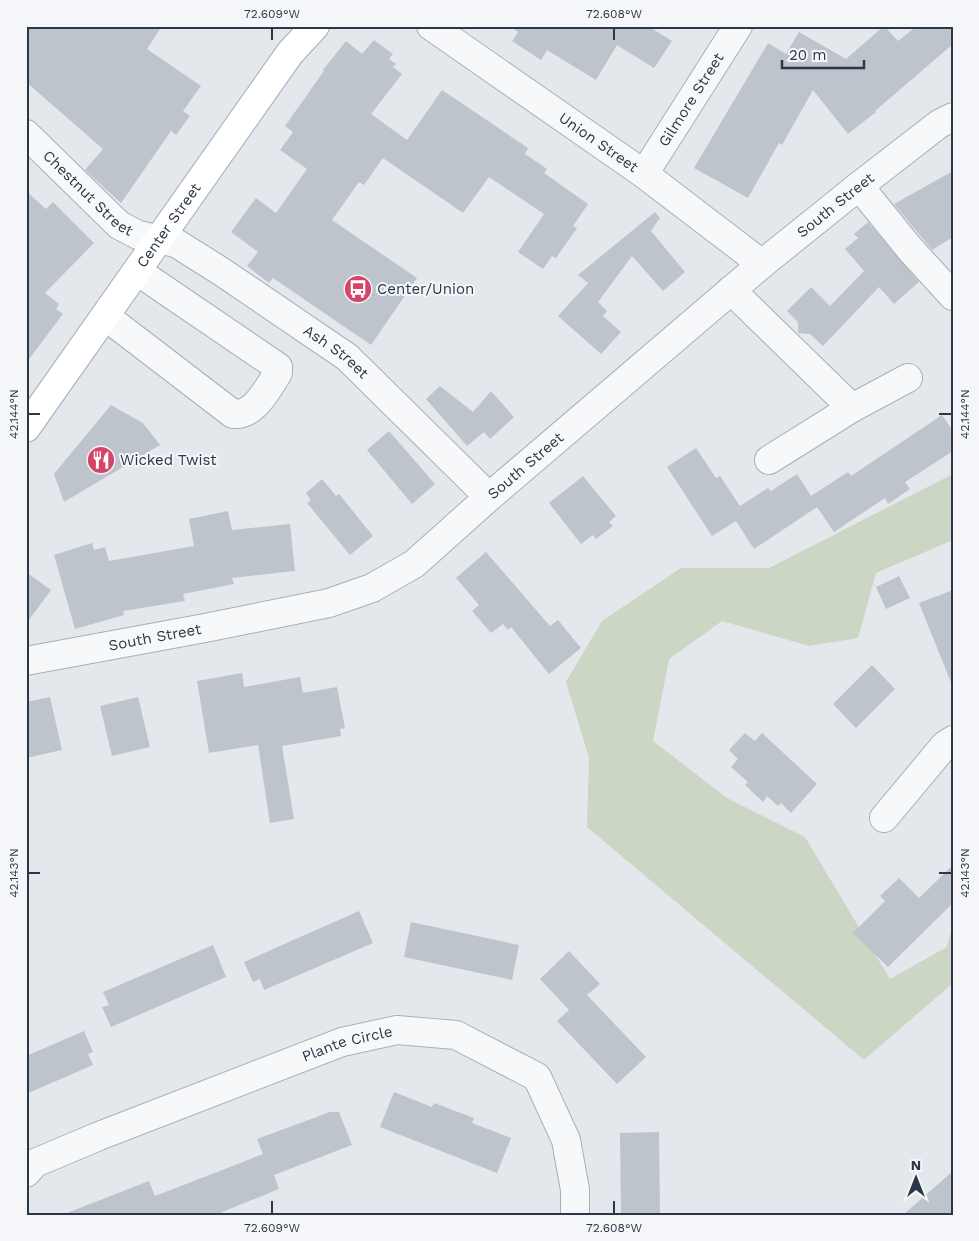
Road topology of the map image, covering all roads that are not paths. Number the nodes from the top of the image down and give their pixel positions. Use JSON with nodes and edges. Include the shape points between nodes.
{"nodes":[{"id":1,"x":299,"y":26,"type":"edge"},
{"id":2,"x":315,"y":26,"type":"edge"},
{"id":3,"x":430,"y":26,"type":"edge"},
{"id":4,"x":738,"y":26,"type":"edge"},
{"id":5,"x":290,"y":53,"type":"junction"},
{"id":6,"x":953,"y":117,"type":"edge"},
{"id":7,"x":26,"y":134,"type":"edge"},
{"id":8,"x":644,"y":174,"type":"junction"},
{"id":9,"x":859,"y":186,"type":"junction"},
{"id":10,"x":159,"y":239,"type":"junction"},
{"id":11,"x":762,"y":264,"type":"junction"},
{"id":12,"x":137,"y":270,"type":"junction"},
{"id":13,"x":731,"y":290,"type":"junction"},
{"id":14,"x":953,"y":296,"type":"edge"},
{"id":15,"x":105,"y":316,"type":"junction"},
{"id":16,"x":908,"y":378,"type":"dead end"},
{"id":17,"x":852,"y":408,"type":"junction"},
{"id":18,"x":26,"y":428,"type":"edge"},
{"id":19,"x":769,"y":460,"type":"dead end"},
{"id":20,"x":489,"y":497,"type":"junction"},
{"id":21,"x":26,"y":661,"type":"edge"},
{"id":22,"x":953,"y":740,"type":"edge"},
{"id":23,"x":884,"y":818,"type":"dead end"},
{"id":24,"x":26,"y":1173,"type":"edge"},
{"id":25,"x":575,"y":1215,"type":"edge"}],
"edges":[{"from":1,"to":5,"type":"main road"},
{"from":2,"to":5,"type":"main road","name":"Center Street"},
{"from":3,"to":8,"type":"street","name":"Union Street"},
{"from":4,"to":8,"type":"street","name":"Gilmore Street"},
{"from":5,"to":10,"type":"main road","name":"Center Street"},
{"from":6,"to":9,"type":"street","name":"South Street","via":[[939,124]]},
{"from":7,"to":10,"type":"street","name":"Chestnut Street","via":[[119,225],[138,235]]},
{"from":8,"to":11,"type":"street","name":"Union Street"},
{"from":9,"to":11,"type":"street","name":"South Street"},
{"from":9,"to":14,"type":"street"},
{"from":10,"to":12,"type":"main road","name":"Center Street"},
{"from":10,"to":20,"type":"street","name":"Ash Street","via":[[176,244],[222,272],[347,358]]},
{"from":11,"to":13,"type":"street","name":"South Street"},
{"from":12,"to":15,"type":"main road","name":"Center Street"},
{"from":12,"to":15,"type":"street","via":[[278,367],[278,373],[252,409],[240,415],[233,414]]},
{"from":13,"to":17,"type":"street"},
{"from":13,"to":20,"type":"street","name":"South Street"},
{"from":15,"to":18,"type":"main road","name":"Center Street"},
{"from":16,"to":17,"type":"street"},
{"from":17,"to":19,"type":"street"},
{"from":20,"to":21,"type":"street","name":"South Street","via":[[414,564],[372,588],[329,603]]},
{"from":22,"to":23,"type":"street","via":[[945,745]]},
{"from":24,"to":25,"type":"street","name":"Plante Circle","via":[[35,1163],[99,1136],[342,1042],[397,1030],[456,1036],[537,1077],[566,1140],[575,1190]]}]}
